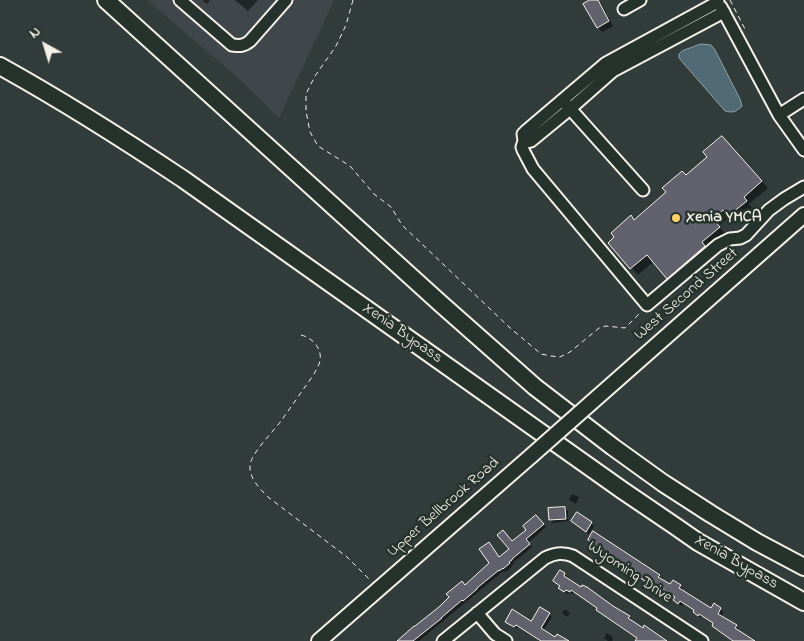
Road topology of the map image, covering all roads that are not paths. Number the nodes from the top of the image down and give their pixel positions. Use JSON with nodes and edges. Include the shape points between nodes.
{"nodes":[{"id":1,"x":106,"y":0,"type":"edge"},
{"id":2,"x":114,"y":0,"type":"edge"},
{"id":3,"x":180,"y":0,"type":"edge"},
{"id":4,"x":286,"y":0,"type":"edge"},
{"id":5,"x":640,"y":0,"type":"edge"},
{"id":6,"x":720,"y":5,"type":"edge"},
{"id":7,"x":624,"y":9,"type":"dead end"},
{"id":8,"x":0,"y":66,"type":"edge"},
{"id":9,"x":193,"y":79,"type":"junction"},
{"id":10,"x":804,"y":98,"type":"edge"},
{"id":11,"x":566,"y":105,"type":"junction"},
{"id":12,"x":779,"y":115,"type":"junction"},
{"id":13,"x":804,"y":150,"type":"edge"},
{"id":14,"x":804,"y":187,"type":"edge"},
{"id":15,"x":643,"y":190,"type":"dead end"},
{"id":16,"x":804,"y":215,"type":"edge"},
{"id":17,"x":592,"y":402,"type":"joint"},
{"id":18,"x":804,"y":567,"type":"edge"},
{"id":19,"x":804,"y":602,"type":"edge"},
{"id":20,"x":477,"y":613,"type":"junction"},
{"id":21,"x":319,"y":641,"type":"edge"},
{"id":22,"x":443,"y":641,"type":"edge"},
{"id":23,"x":506,"y":641,"type":"edge"},
{"id":24,"x":702,"y":641,"type":"edge"}],
"edges":[{"from":1,"to":9,"type":"highway","name":"Xenia Bypass"},
{"from":2,"to":9,"type":"highway"},
{"from":3,"to":4,"type":"street","via":[[232,45],[238,46],[250,41]]},
{"from":5,"to":7,"type":"street"},
{"from":6,"to":11,"type":"street","via":[[620,61],[606,62]]},
{"from":6,"to":12,"type":"street"},
{"from":8,"to":19,"type":"highway","name":"Xenia Bypass","via":[[183,179],[698,542]]},
{"from":9,"to":18,"type":"highway","name":"Xenia Bypass","via":[[535,387],[663,483]]},
{"from":10,"to":12,"type":"street"},
{"from":11,"to":14,"type":"street","via":[[526,131],[523,150],[533,169],[647,305],[718,245],[746,235],[769,210]]},
{"from":11,"to":15,"type":"street"},
{"from":12,"to":13,"type":"street"},
{"from":16,"to":17,"type":"main road","name":"West Second Street"},
{"from":17,"to":21,"type":"main road","name":"Upper Bellbrook Road","bridge":true},
{"from":20,"to":22,"type":"street","name":"Wyoming Drive"},
{"from":20,"to":23,"type":"street"},
{"from":20,"to":24,"type":"street","name":"Wyoming Drive","via":[[545,558],[566,553]]}]}
